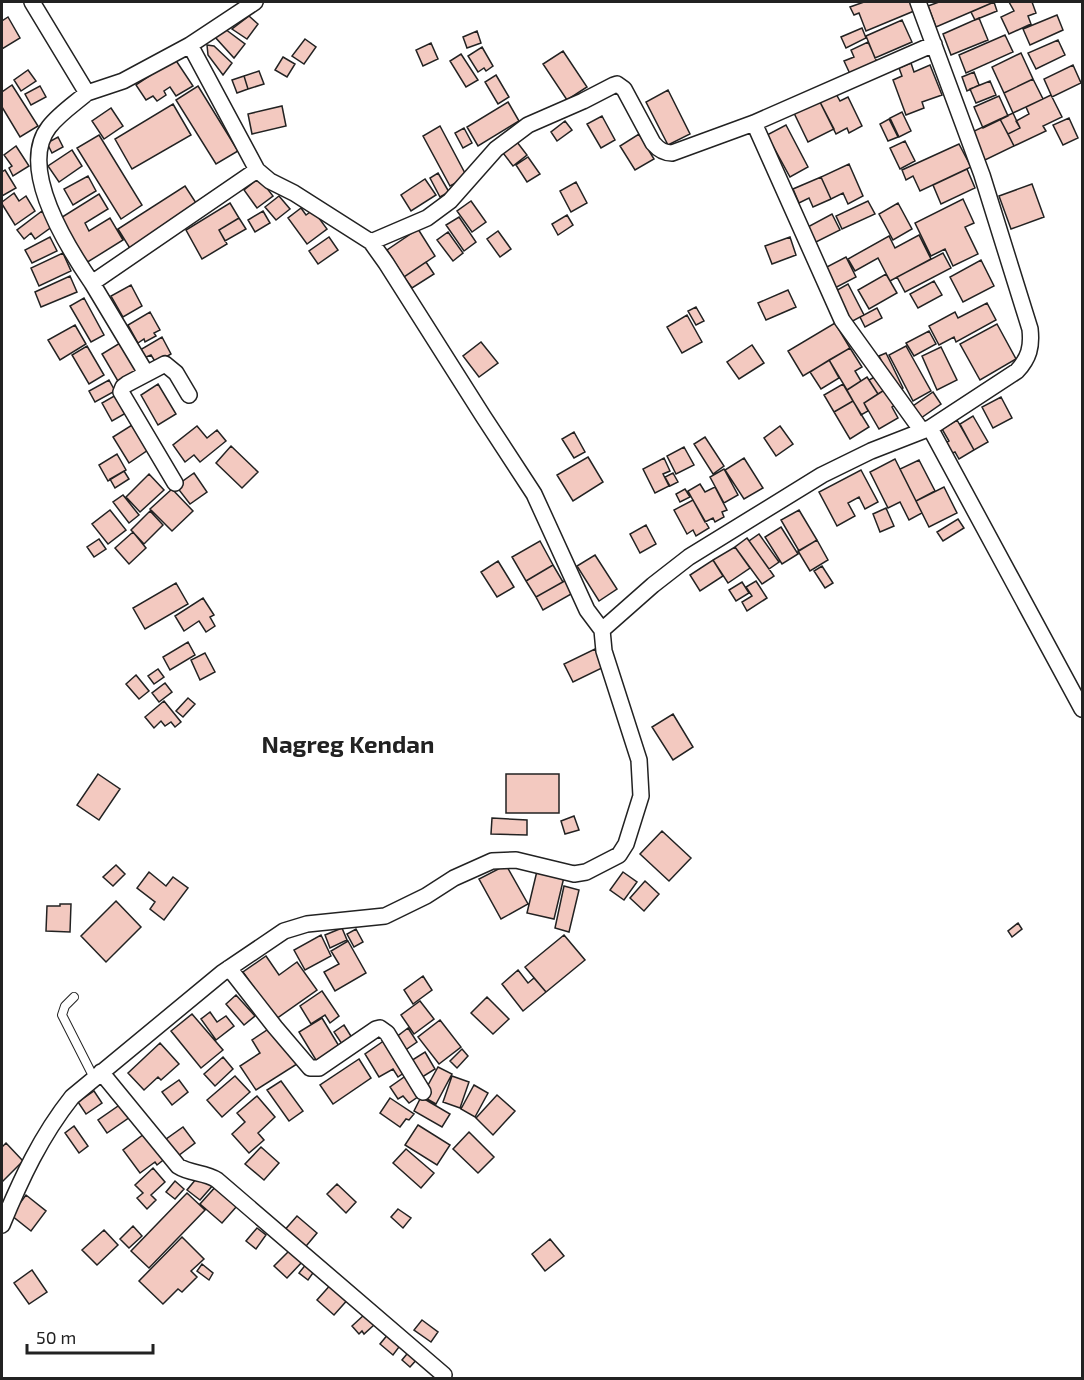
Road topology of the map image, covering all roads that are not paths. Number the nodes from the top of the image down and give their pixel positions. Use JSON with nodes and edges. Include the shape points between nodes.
{"nodes":[{"id":1,"x":32,"y":2,"type":"edge"},
{"id":2,"x":255,"y":2,"type":"edge"},
{"id":3,"x":918,"y":2,"type":"edge"},
{"id":4,"x":933,"y":44,"type":"junction"},
{"id":5,"x":190,"y":45,"type":"junction"},
{"id":6,"x":87,"y":93,"type":"junction"},
{"id":7,"x":753,"y":123,"type":"junction"},
{"id":8,"x":256,"y":170,"type":"junction"},
{"id":9,"x":370,"y":242,"type":"junction"},
{"id":10,"x":92,"y":283,"type":"junction"},
{"id":11,"x":146,"y":373,"type":"junction"},
{"id":12,"x":189,"y":395,"type":"dead end"},
{"id":13,"x":926,"y":429,"type":"junction"},
{"id":14,"x":175,"y":483,"type":"dead end"},
{"id":15,"x":602,"y":630,"type":"junction"},
{"id":16,"x":1083,"y":709,"type":"edge"},
{"id":17,"x":229,"y":968,"type":"junction"},
{"id":18,"x":74,"y":997,"type":"dead end"},
{"id":19,"x":98,"y":1075,"type":"junction"},
{"id":20,"x":423,"y":1092,"type":"dead end"},
{"id":21,"x":2,"y":1225,"type":"edge"},
{"id":22,"x":444,"y":1375,"type":"dead end"}],
"edges":[{"from":1,"to":6,"type":"street"},
{"from":2,"to":5,"type":"street"},
{"from":3,"to":4,"type":"street"},
{"from":4,"to":7,"type":"street"},
{"from":4,"to":13,"type":"street","via":[[982,175],[1032,346],[1017,371]]},
{"from":5,"to":6,"type":"street","via":[[123,81]]},
{"from":5,"to":8,"type":"street"},
{"from":6,"to":10,"type":"street","via":[[48,128],[39,148],[41,182],[52,216]]},
{"from":7,"to":9,"type":"street","via":[[679,152],[666,153],[653,143],[624,89],[617,84],[528,124],[496,149],[442,207],[427,218]]},
{"from":7,"to":13,"type":"street","via":[[842,320]]},
{"from":8,"to":9,"type":"street"},
{"from":8,"to":10,"type":"street"},
{"from":9,"to":15,"type":"street","via":[[534,494],[587,610]]},
{"from":10,"to":11,"type":"street"},
{"from":11,"to":12,"type":"street","via":[[167,365]]},
{"from":11,"to":14,"type":"street","via":[[123,387],[122,397]]},
{"from":13,"to":15,"type":"street","via":[[822,475],[689,556]]},
{"from":13,"to":16,"type":"street"},
{"from":15,"to":17,"type":"street","via":[[604,651],[639,760],[640,796],[619,855],[586,872],[574,873],[516,860],[492,861],[385,916],[284,931]]},
{"from":17,"to":19,"type":"street"},
{"from":17,"to":20,"type":"street","via":[[310,1068],[319,1068],[380,1028],[387,1033]]},
{"from":18,"to":19,"type":"lane","via":[[62,1015]]},
{"from":19,"to":21,"type":"street","via":[[54,1119]]},
{"from":19,"to":22,"type":"street","via":[[178,1166],[217,1180]]}]}
